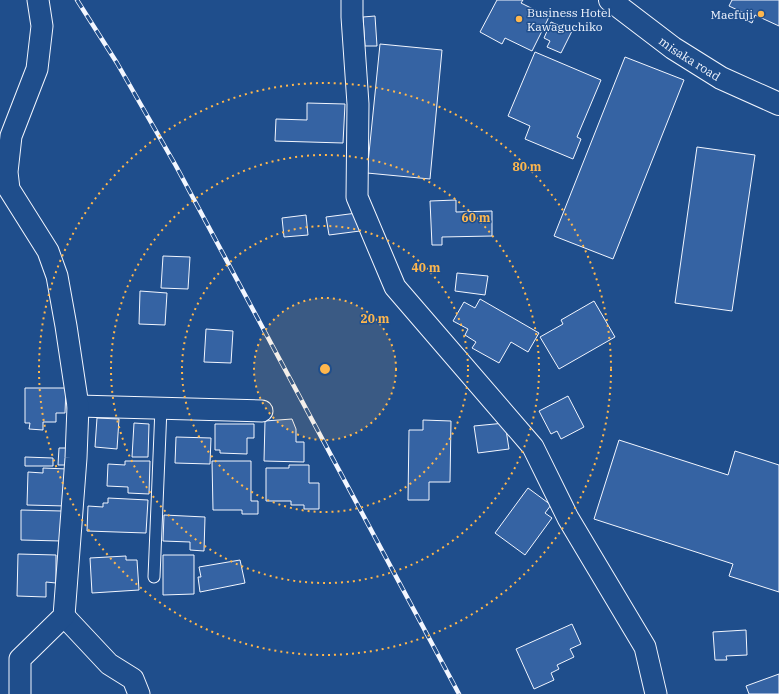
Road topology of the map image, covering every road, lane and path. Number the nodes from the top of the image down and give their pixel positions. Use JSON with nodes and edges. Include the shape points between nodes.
{"nodes":[{"id":1,"x":38,"y":0,"type":"edge"},
{"id":2,"x":352,"y":0,"type":"edge"},
{"id":3,"x":610,"y":0,"type":"edge"},
{"id":4,"x":779,"y":104,"type":"edge"},
{"id":5,"x":78,"y":406,"type":"junction"},
{"id":6,"x":162,"y":408,"type":"junction"},
{"id":7,"x":262,"y":411,"type":"dead end"},
{"id":8,"x":154,"y":577,"type":"dead end"},
{"id":9,"x":64,"y":616,"type":"junction"},
{"id":10,"x":20,"y":694,"type":"edge"},
{"id":11,"x":139,"y":694,"type":"edge"},
{"id":12,"x":656,"y":694,"type":"edge"}],
"edges":[{"from":1,"to":5,"type":"street","via":[[42,26],[37,69],[10,136],[7,172],[9,189],[48,252],[56,276]]},
{"from":2,"to":12,"type":"street","via":[[358,104],[357,197],[395,287],[533,448],[568,518],[645,647]]},
{"from":3,"to":4,"type":"highway","name":"misaka road","via":[[673,48],[721,78]]},
{"from":5,"to":6,"type":"street"},
{"from":5,"to":9,"type":"street"},
{"from":6,"to":7,"type":"street"},
{"from":6,"to":8,"type":"lane"},
{"from":9,"to":10,"type":"street","via":[[20,659]]},
{"from":9,"to":11,"type":"street","via":[[109,664],[133,679]]}]}
